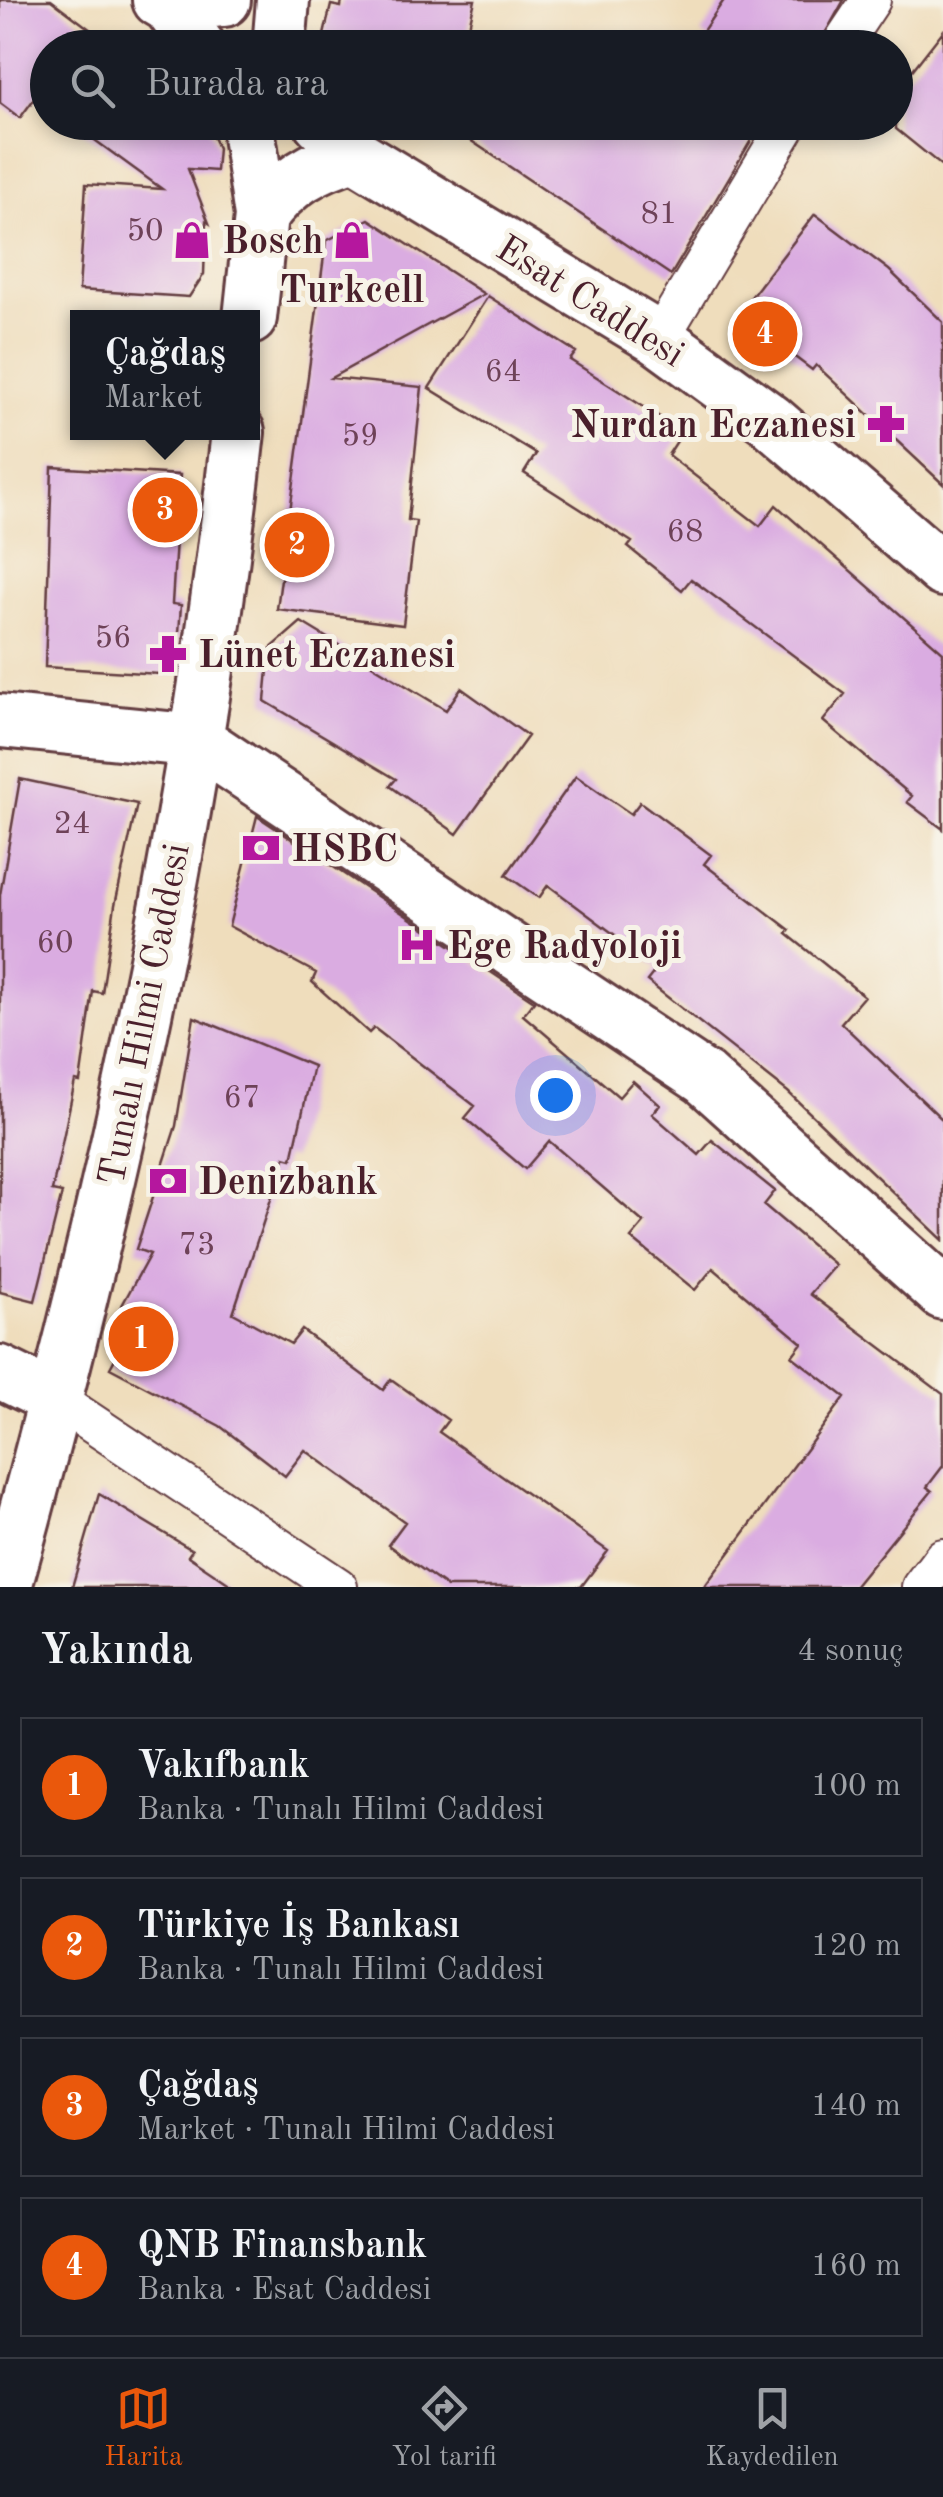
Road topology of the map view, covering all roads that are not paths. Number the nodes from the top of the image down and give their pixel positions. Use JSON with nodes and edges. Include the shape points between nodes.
{"nodes":[{"id":1,"x":224,"y":0,"type":"edge"},
{"id":2,"x":283,"y":0,"type":"edge"},
{"id":3,"x":870,"y":0,"type":"edge"},
{"id":4,"x":164,"y":3,"type":"edge"},
{"id":5,"x":186,"y":30,"type":"edge"},
{"id":6,"x":281,"y":30,"type":"edge"},
{"id":7,"x":851,"y":30,"type":"edge"},
{"id":8,"x":250,"y":140,"type":"edge"},
{"id":9,"x":335,"y":140,"type":"edge"},
{"id":10,"x":340,"y":140,"type":"edge"},
{"id":11,"x":777,"y":140,"type":"edge"},
{"id":12,"x":261,"y":216,"type":"junction"},
{"id":13,"x":251,"y":310,"type":"edge"},
{"id":14,"x":659,"y":339,"type":"junction"},
{"id":15,"x":237,"y":440,"type":"edge"},
{"id":16,"x":943,"y":570,"type":"edge"},
{"id":17,"x":0,"y":721,"type":"edge"},
{"id":18,"x":198,"y":741,"type":"junction"},
{"id":19,"x":943,"y":1292,"type":"edge"},
{"id":20,"x":0,"y":1372,"type":"edge"},
{"id":21,"x":57,"y":1400,"type":"junction"},
{"id":22,"x":943,"y":1558,"type":"edge"},
{"id":23,"x":5,"y":1587,"type":"edge"},
{"id":24,"x":338,"y":1587,"type":"edge"},
{"id":25,"x":921,"y":1587,"type":"edge"}],
"edges":[{"from":1,"to":4,"type":"main road"},
{"from":2,"to":6,"type":"main road"},
{"from":3,"to":7,"type":"street"},
{"from":4,"to":5,"type":"main road"},
{"from":8,"to":12,"type":"main road"},
{"from":9,"to":12,"type":"main road"},
{"from":10,"to":14,"type":"main road","name":"Esat Caddesi"},
{"from":11,"to":14,"type":"street"},
{"from":12,"to":13,"type":"main road"},
{"from":14,"to":16,"type":"main road","name":"Esat Caddesi","via":[[782,430]]},
{"from":15,"to":18,"type":"main road","name":"Tunalı Hilmi Caddesi"},
{"from":17,"to":18,"type":"main road"},
{"from":18,"to":19,"type":"main road","via":[[704,1078]]},
{"from":18,"to":21,"type":"main road","name":"Tunalı Hilmi Caddesi","via":[[100,1224]]},
{"from":20,"to":21,"type":"main road"},
{"from":21,"to":23,"type":"main road","name":"Tunalı Hilmi Caddesi"},
{"from":21,"to":24,"type":"street"},
{"from":22,"to":25,"type":"street"}]}
